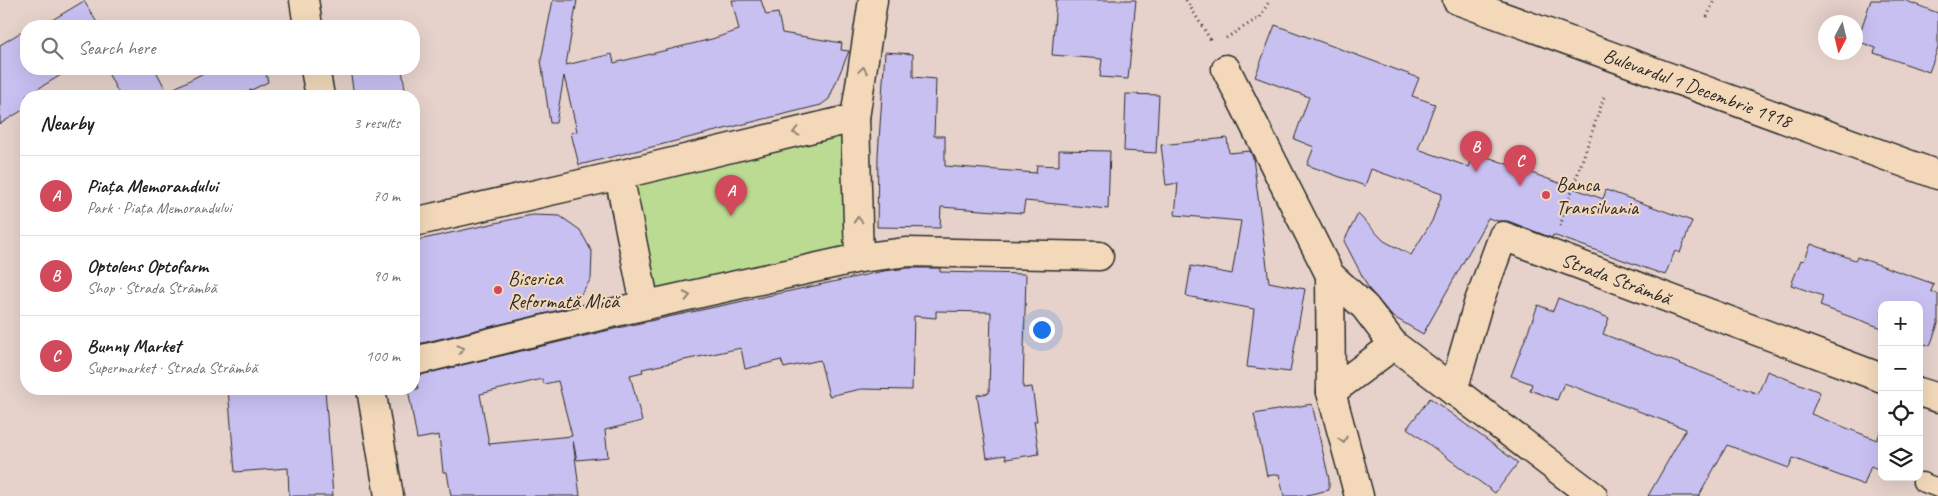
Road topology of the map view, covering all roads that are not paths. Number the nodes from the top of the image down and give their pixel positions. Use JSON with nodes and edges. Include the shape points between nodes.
{"nodes":[{"id":1,"x":304,"y":0,"type":"edge"},
{"id":2,"x":873,"y":0,"type":"edge"},
{"id":3,"x":1457,"y":0,"type":"edge"},
{"id":4,"x":307,"y":20,"type":"edge"},
{"id":5,"x":1226,"y":69,"type":"road end"},
{"id":6,"x":316,"y":75,"type":"edge"},
{"id":7,"x":319,"y":90,"type":"edge"},
{"id":8,"x":855,"y":118,"type":"junction"},
{"id":9,"x":619,"y":175,"type":"junction"},
{"id":10,"x":1938,"y":176,"type":"edge"},
{"id":11,"x":420,"y":221,"type":"edge"},
{"id":12,"x":1099,"y":256,"type":"dead end"},
{"id":13,"x":860,"y":258,"type":"junction"},
{"id":14,"x":1330,"y":275,"type":"junction"},
{"id":15,"x":645,"y":305,"type":"junction"},
{"id":16,"x":1394,"y":345,"type":"junction"},
{"id":17,"x":420,"y":360,"type":"edge"},
{"id":18,"x":1878,"y":377,"type":"edge"},
{"id":19,"x":1453,"y":391,"type":"junction"},
{"id":20,"x":1331,"y":392,"type":"junction"},
{"id":21,"x":1923,"y":393,"type":"edge"},
{"id":22,"x":372,"y":395,"type":"edge"},
{"id":23,"x":1938,"y":398,"type":"edge"},
{"id":24,"x":389,"y":496,"type":"edge"},
{"id":25,"x":1358,"y":496,"type":"edge"},
{"id":26,"x":1593,"y":496,"type":"edge"}],
"edges":[{"from":1,"to":4,"type":"street"},
{"from":8,"to":2,"type":"street","one_way":true},
{"from":3,"to":10,"type":"street","name":"Bulevardul 1 Decembrie 1918"},
{"from":5,"to":14,"type":"street"},
{"from":6,"to":7,"type":"street"},
{"from":8,"to":9,"type":"street","one_way":true},
{"from":13,"to":8,"type":"street","one_way":true},
{"from":9,"to":11,"type":"street"},
{"from":9,"to":15,"type":"street"},
{"from":12,"to":13,"type":"street","via":[[907,252]]},
{"from":15,"to":13,"type":"street","one_way":true},
{"from":14,"to":16,"type":"street","via":[[1365,307]]},
{"from":14,"to":20,"type":"street"},
{"from":17,"to":15,"type":"street","one_way":true},
{"from":16,"to":19,"type":"street"},
{"from":16,"to":20,"type":"street"},
{"from":18,"to":19,"type":"street","name":"Strada Strâmbă","via":[[1503,236],[1478,304]]},
{"from":19,"to":26,"type":"street"},
{"from":20,"to":25,"type":"street","one_way":true},
{"from":21,"to":23,"type":"street"},
{"from":22,"to":24,"type":"street"}]}
